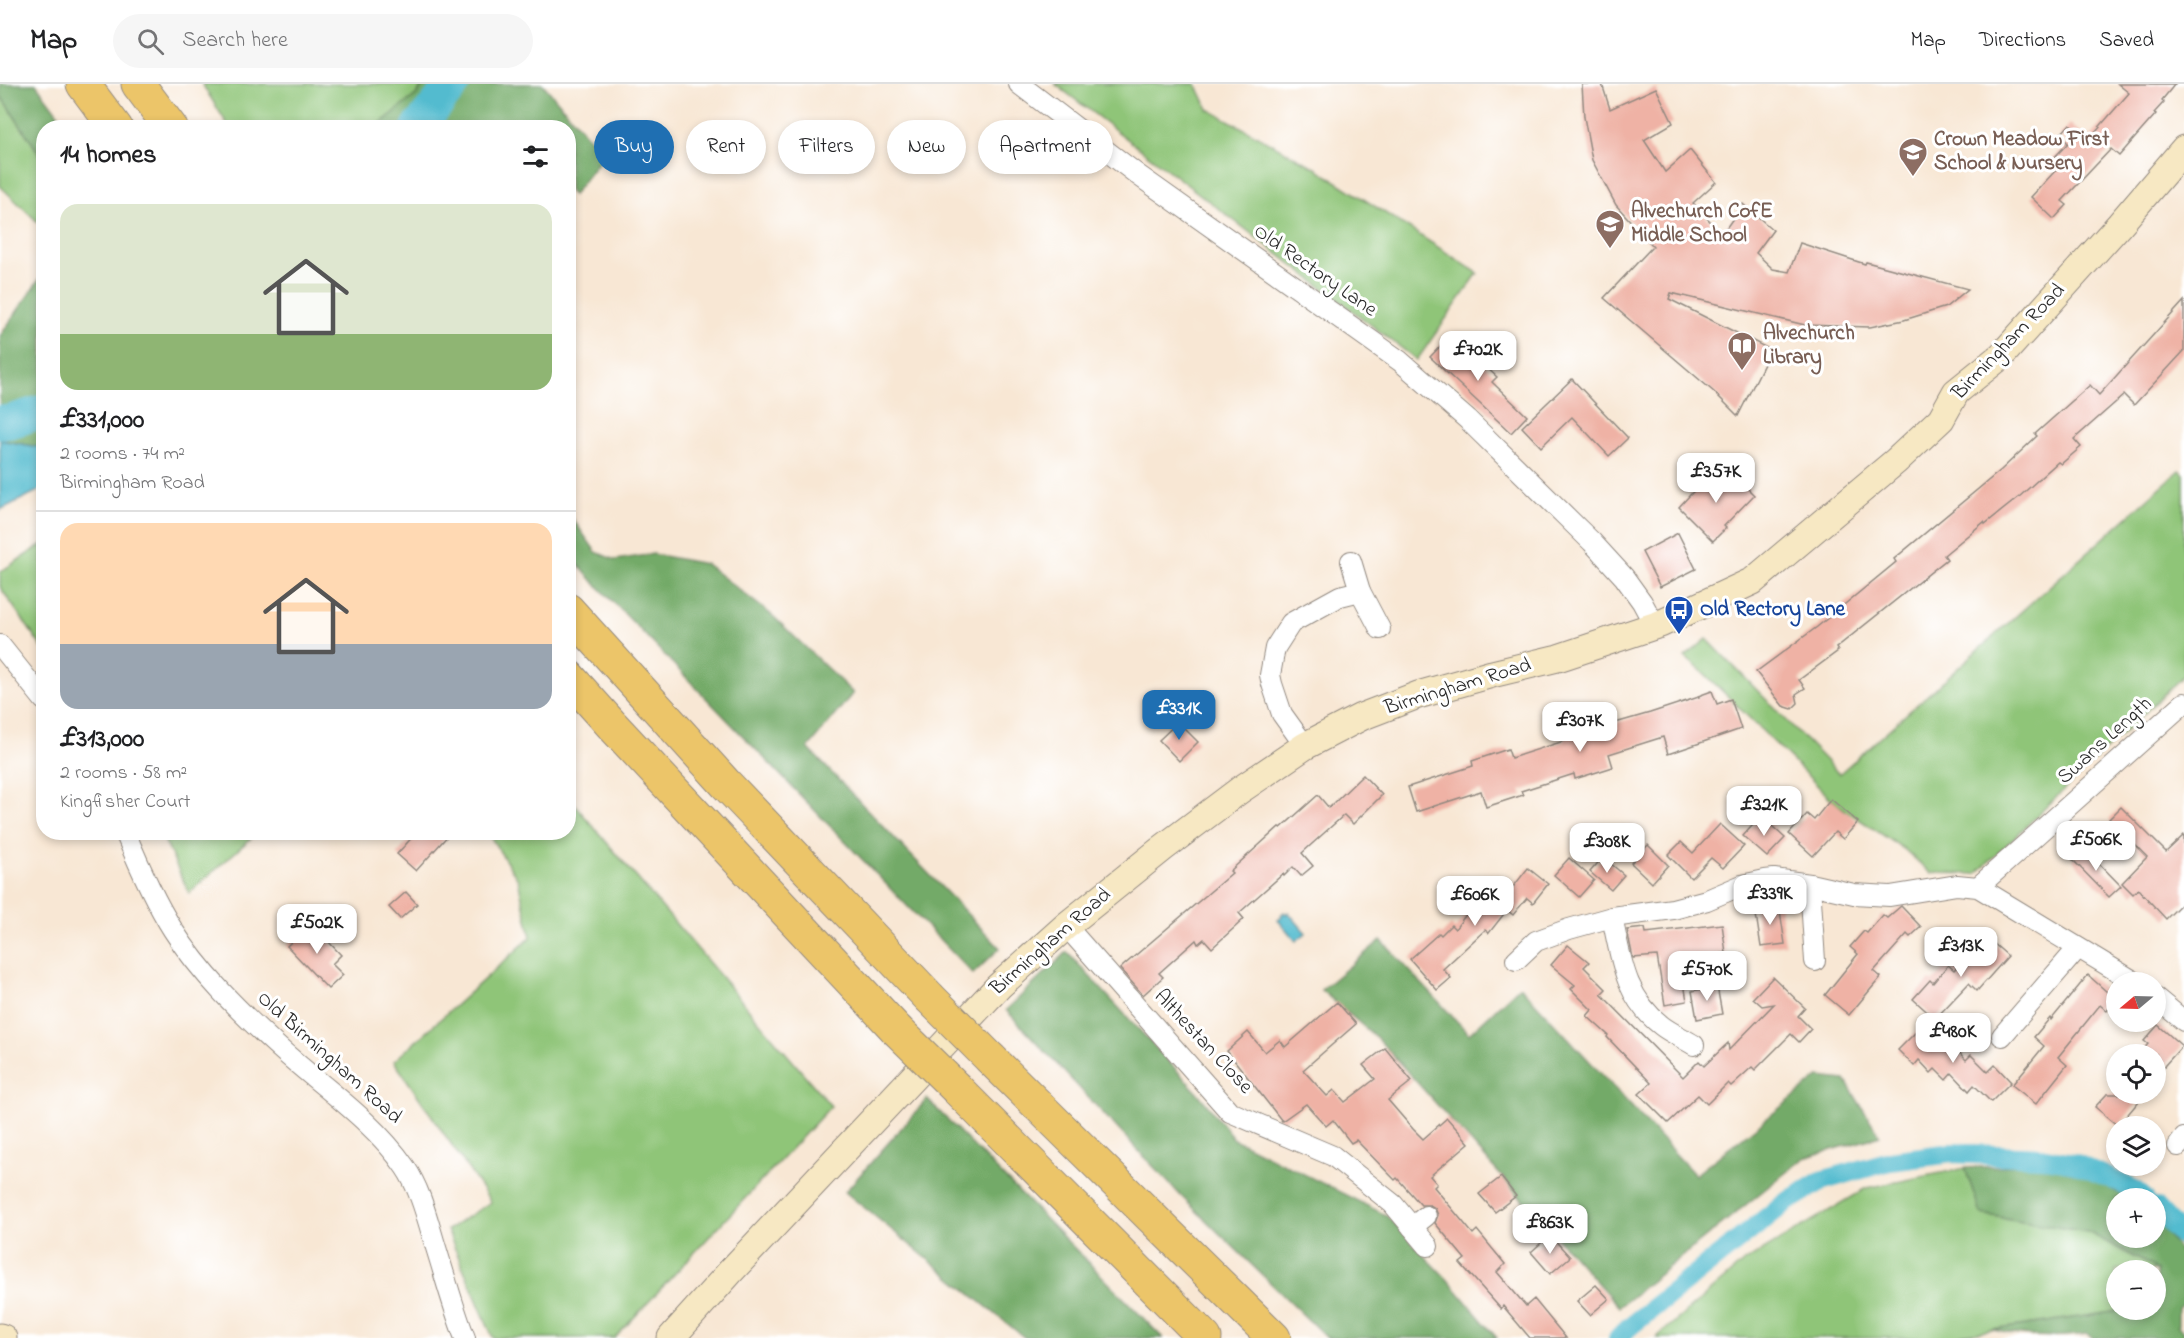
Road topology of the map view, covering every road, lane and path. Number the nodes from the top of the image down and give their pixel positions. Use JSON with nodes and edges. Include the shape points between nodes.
{"nodes":[{"id":1,"x":83,"y":84,"type":"edge"},
{"id":2,"x":138,"y":84,"type":"edge"},
{"id":3,"x":1019,"y":84,"type":"edge"},
{"id":4,"x":110,"y":120,"type":"edge"},
{"id":5,"x":165,"y":120,"type":"edge"},
{"id":6,"x":2184,"y":149,"type":"edge"},
{"id":7,"x":1351,"y":561,"type":"dead end"},
{"id":8,"x":1360,"y":591,"type":"junction"},
{"id":9,"x":576,"y":619,"type":"edge"},
{"id":10,"x":1660,"y":624,"type":"junction"},
{"id":11,"x":1380,"y":629,"type":"dead end"},
{"id":12,"x":0,"y":645,"type":"edge"},
{"id":13,"x":576,"y":685,"type":"edge"},
{"id":14,"x":36,"y":690,"type":"edge"},
{"id":15,"x":2184,"y":703,"type":"edge"},
{"id":16,"x":1305,"y":746,"type":"junction"},
{"id":17,"x":129,"y":840,"type":"edge"},
{"id":18,"x":1810,"y":884,"type":"junction"},
{"id":19,"x":1978,"y":887,"type":"junction"},
{"id":20,"x":1612,"y":917,"type":"junction"},
{"id":21,"x":1066,"y":926,"type":"junction"},
{"id":22,"x":2078,"y":948,"type":"junction"},
{"id":23,"x":1516,"y":960,"type":"dead end"},
{"id":24,"x":1815,"y":961,"type":"dead end"},
{"id":25,"x":2118,"y":972,"type":"edge"},
{"id":26,"x":2166,"y":1006,"type":"edge"},
{"id":27,"x":2184,"y":1021,"type":"edge"},
{"id":28,"x":2002,"y":1036,"type":"dead end"},
{"id":29,"x":1694,"y":1045,"type":"dead end"},
{"id":30,"x":1428,"y":1246,"type":"dead end"},
{"id":31,"x":465,"y":1338,"type":"edge"},
{"id":32,"x":671,"y":1338,"type":"edge"},
{"id":33,"x":1205,"y":1338,"type":"edge"},
{"id":34,"x":1274,"y":1338,"type":"edge"}],
"edges":[{"from":1,"to":4,"type":"highway"},
{"from":2,"to":5,"type":"highway"},
{"from":3,"to":10,"type":"street","name":"Old Rectory Lane","via":[[1138,175],[1400,361],[1468,420],[1592,542]]},
{"from":6,"to":10,"type":"main road","name":"Birmingham Road","via":[[2002,355],[1956,392],[1941,419],[1896,461],[1753,580]]},
{"from":7,"to":8,"type":"street"},
{"from":8,"to":11,"type":"street"},
{"from":8,"to":16,"type":"street","via":[[1340,596],[1291,623],[1275,648],[1269,675],[1282,714]]},
{"from":9,"to":34,"type":"highway","bridge":true,"via":[[928,997]]},
{"from":10,"to":16,"type":"main road","name":"Birmingham Road","via":[[1558,658],[1418,695],[1361,717]]},
{"from":12,"to":14,"type":"street"},
{"from":13,"to":33,"type":"highway","bridge":true,"via":[[897,1029]]},
{"from":15,"to":19,"type":"street","name":"Swans Length"},
{"from":16,"to":21,"type":"main road","name":"Birmingham Road","via":[[1240,790]]},
{"from":17,"to":31,"type":"street","name":"Old Birmingham Road","via":[[174,931],[219,989],[275,1044],[361,1118],[407,1170],[429,1222]]},
{"from":18,"to":19,"type":"street","via":[[1854,894],[1890,896],[1957,885]]},
{"from":18,"to":20,"type":"street","via":[[1765,879],[1674,909]]},
{"from":18,"to":24,"type":"street"},
{"from":19,"to":22,"type":"street"},
{"from":20,"to":23,"type":"street","via":[[1536,941]]},
{"from":20,"to":29,"type":"street","via":[[1626,979],[1642,1007],[1662,1026]]},
{"from":21,"to":30,"type":"street","name":"Althestan Close","via":[[1230,1112],[1333,1156],[1419,1221]]},
{"from":21,"to":32,"type":"main road","name":"Birmingham Road","via":[[999,986]]},
{"from":22,"to":25,"type":"street"},
{"from":22,"to":28,"type":"street"},
{"from":26,"to":27,"type":"street"}]}
